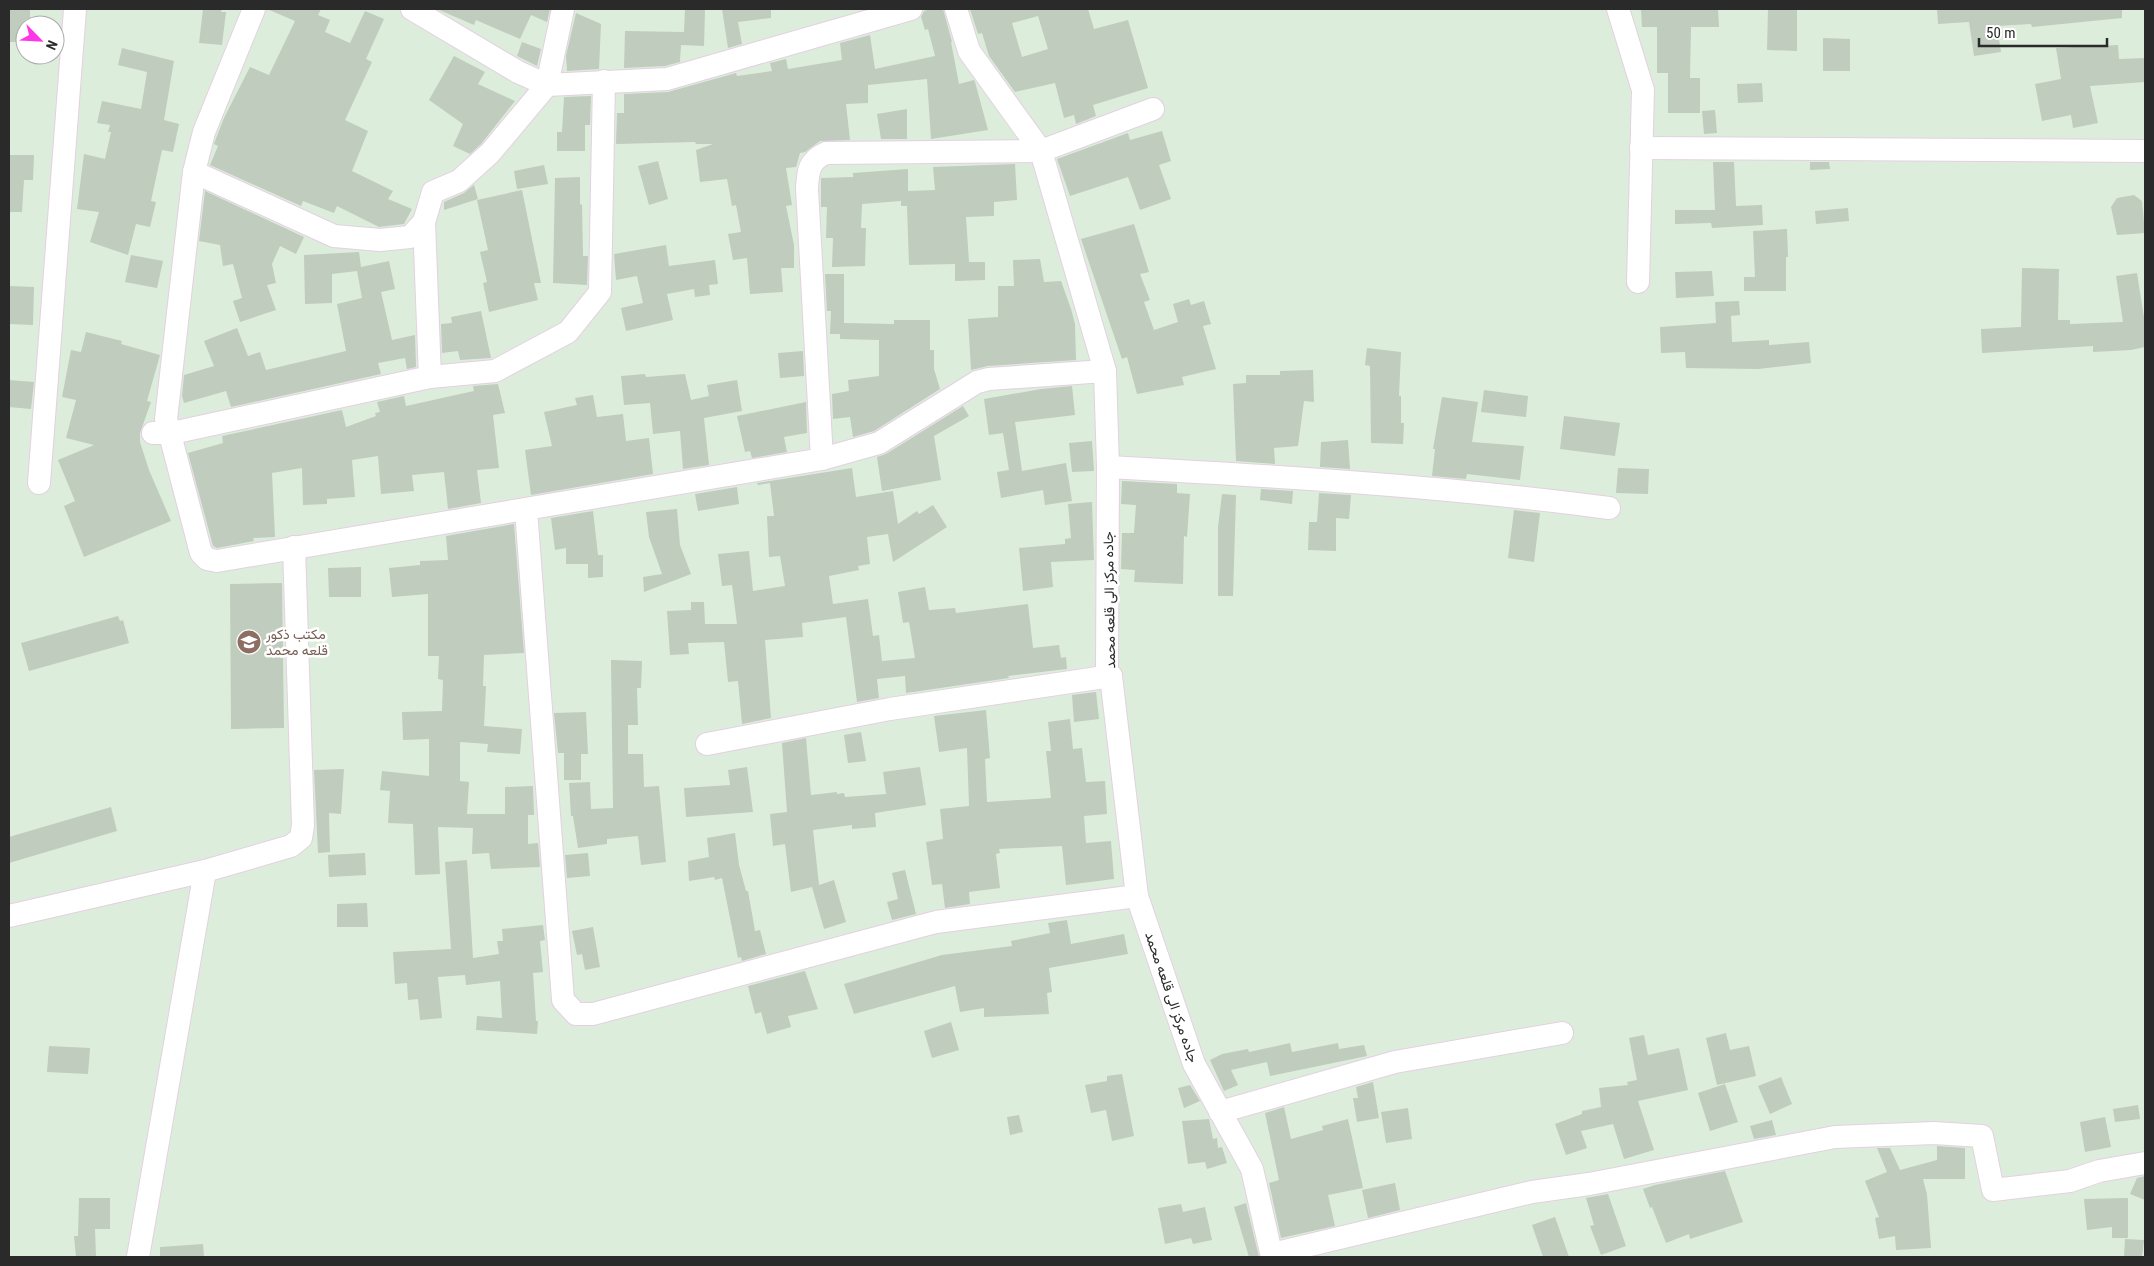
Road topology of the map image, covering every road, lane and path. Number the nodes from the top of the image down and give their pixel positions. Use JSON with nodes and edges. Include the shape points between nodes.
{"nodes":[{"id":1,"x":75,"y":9,"type":"edge"},
{"id":2,"x":254,"y":9,"type":"edge"},
{"id":3,"x":412,"y":9,"type":"edge"},
{"id":4,"x":563,"y":9,"type":"edge"},
{"id":5,"x":911,"y":9,"type":"edge"},
{"id":6,"x":956,"y":9,"type":"edge"},
{"id":7,"x":1618,"y":9,"type":"edge"},
{"id":8,"x":604,"y":81,"type":"junction"},
{"id":9,"x":546,"y":84,"type":"junction"},
{"id":10,"x":1153,"y":109,"type":"dead end"},
{"id":11,"x":1641,"y":148,"type":"junction"},
{"id":12,"x":1041,"y":151,"type":"junction"},
{"id":13,"x":2145,"y":151,"type":"edge"},
{"id":14,"x":194,"y":172,"type":"junction"},
{"id":15,"x":424,"y":222,"type":"junction"},
{"id":16,"x":1638,"y":282,"type":"dead end"},
{"id":17,"x":1105,"y":370,"type":"junction"},
{"id":18,"x":430,"y":377,"type":"junction"},
{"id":19,"x":162,"y":433,"type":"junction"},
{"id":20,"x":822,"y":459,"type":"junction"},
{"id":21,"x":1108,"y":467,"type":"junction"},
{"id":22,"x":40,"y":483,"type":"dead end"},
{"id":23,"x":1609,"y":508,"type":"dead end"},
{"id":24,"x":526,"y":510,"type":"junction"},
{"id":25,"x":294,"y":547,"type":"junction"},
{"id":26,"x":1111,"y":676,"type":"junction"},
{"id":27,"x":707,"y":744,"type":"dead end"},
{"id":28,"x":205,"y":871,"type":"junction"},
{"id":29,"x":1137,"y":896,"type":"junction"},
{"id":30,"x":9,"y":916,"type":"edge"},
{"id":31,"x":1562,"y":1033,"type":"dead end"},
{"id":32,"x":1220,"y":1112,"type":"junction"},
{"id":33,"x":2145,"y":1163,"type":"edge"},
{"id":34,"x":1272,"y":1256,"type":"edge"},
{"id":35,"x":138,"y":1257,"type":"edge"}],
"edges":[{"from":1,"to":22,"type":"street"},
{"from":2,"to":14,"type":"street","via":[[204,132]]},
{"from":3,"to":9,"type":"street","via":[[518,72]]},
{"from":4,"to":9,"type":"street"},
{"from":5,"to":8,"type":"street","via":[[667,79]]},
{"from":6,"to":12,"type":"street","name":"جاده مرکز الی قلعه محمد","via":[[969,51]]},
{"from":7,"to":11,"type":"street","via":[[1642,90]]},
{"from":8,"to":9,"type":"street"},
{"from":8,"to":18,"type":"street","via":[[600,292],[568,332],[495,371]]},
{"from":9,"to":15,"type":"street","via":[[490,153],[459,180],[433,192]]},
{"from":10,"to":12,"type":"street"},
{"from":11,"to":13,"type":"street"},
{"from":11,"to":16,"type":"street"},
{"from":12,"to":17,"type":"street","name":"جاده مرکز الی قلعه محمد"},
{"from":12,"to":20,"type":"street","via":[[826,153],[809,165],[807,189]]},
{"from":14,"to":15,"type":"street","via":[[334,236],[380,240],[410,237]]},
{"from":14,"to":19,"type":"street"},
{"from":15,"to":18,"type":"street"},
{"from":17,"to":20,"type":"street","via":[[977,382],[879,442]]},
{"from":17,"to":21,"type":"street","name":"جاده مرکز الی قلعه محمد"},
{"from":18,"to":19,"type":"street"},
{"from":19,"to":25,"type":"street","via":[[201,553],[207,559],[217,561]]},
{"from":20,"to":24,"type":"street"},
{"from":21,"to":23,"type":"street","via":[[1258,475]]},
{"from":21,"to":26,"type":"street","name":"جاده مرکز الی قلعه محمد","via":[[1107,673]]},
{"from":24,"to":25,"type":"street"},
{"from":24,"to":29,"type":"street","via":[[563,1000],[576,1014],[593,1014],[936,922]]},
{"from":25,"to":28,"type":"street","via":[[301,838],[291,846]]},
{"from":26,"to":27,"type":"street","via":[[890,710]]},
{"from":26,"to":29,"type":"street","name":"جاده مرکز الی قلعه محمد"},
{"from":28,"to":30,"type":"street"},
{"from":28,"to":35,"type":"street"},
{"from":29,"to":32,"type":"street","name":"جاده مرکز الی قلعه محمد","via":[[1194,1064]]},
{"from":31,"to":32,"type":"street","via":[[1394,1062]]},
{"from":32,"to":34,"type":"street","name":"جاده مرکز الی قلعه محمد","via":[[1252,1170]]},
{"from":33,"to":34,"type":"street","via":[[2098,1171],[2070,1181],[1993,1190],[1982,1136],[1934,1133],[1835,1137],[1532,1192]]}]}
